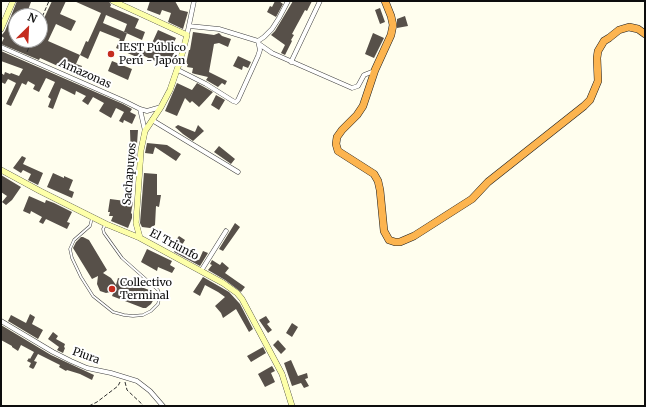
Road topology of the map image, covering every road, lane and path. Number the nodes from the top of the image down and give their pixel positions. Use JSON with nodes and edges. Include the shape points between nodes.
{"nodes":[{"id":1,"x":13,"y":1,"type":"edge"},
{"id":2,"x":114,"y":1,"type":"edge"},
{"id":3,"x":194,"y":1,"type":"edge"},
{"id":4,"x":288,"y":1,"type":"edge"},
{"id":5,"x":320,"y":1,"type":"edge"},
{"id":6,"x":385,"y":1,"type":"edge"},
{"id":7,"x":189,"y":26,"type":"junction"},
{"id":8,"x":1,"y":29,"type":"edge"},
{"id":9,"x":645,"y":34,"type":"edge"},
{"id":10,"x":187,"y":35,"type":"junction"},
{"id":11,"x":259,"y":41,"type":"junction"},
{"id":12,"x":1,"y":47,"type":"edge"},
{"id":13,"x":29,"y":48,"type":"edge"},
{"id":14,"x":25,"y":57,"type":"junction"},
{"id":15,"x":292,"y":62,"type":"junction"},
{"id":16,"x":178,"y":70,"type":"junction"},
{"id":17,"x":374,"y":70,"type":"junction"},
{"id":18,"x":161,"y":107,"type":"junction"},
{"id":19,"x":140,"y":109,"type":"junction"},
{"id":20,"x":152,"y":120,"type":"junction"},
{"id":21,"x":145,"y":131,"type":"junction"},
{"id":22,"x":1,"y":170,"type":"edge"},
{"id":23,"x":238,"y":172,"type":"dead end"},
{"id":24,"x":93,"y":217,"type":"junction"},
{"id":25,"x":106,"y":224,"type":"junction"},
{"id":26,"x":226,"y":231,"type":"dead end"},
{"id":27,"x":140,"y":238,"type":"junction"},
{"id":28,"x":201,"y":271,"type":"junction"},
{"id":29,"x":1,"y":321,"type":"edge"},
{"id":30,"x":123,"y":377,"type":"junction"},
{"id":31,"x":89,"y":406,"type":"edge"},
{"id":32,"x":144,"y":406,"type":"edge"},
{"id":33,"x":163,"y":406,"type":"edge"},
{"id":34,"x":292,"y":406,"type":"edge"}],
"edges":[{"from":1,"to":8,"type":"main road"},
{"from":2,"to":10,"type":"main road"},
{"from":3,"to":7,"type":"street","name":"Sachapuyos"},
{"from":4,"to":11,"type":"street","via":[[280,18]]},
{"from":5,"to":15,"type":"street"},
{"from":6,"to":17,"type":"highway","via":[[393,25]]},
{"from":7,"to":10,"type":"street","name":"Sachapuyos"},
{"from":7,"to":11,"type":"street","via":[[218,29]]},
{"from":9,"to":17,"type":"highway","via":[[629,27],[619,30],[604,41],[598,51],[598,81],[590,100],[584,106],[488,182],[472,199],[425,230],[400,242],[389,240],[384,231],[380,190],[374,174],[338,151],[336,144],[342,130],[363,106]]},
{"from":10,"to":16,"type":"main road","name":"Sachapuyos"},
{"from":11,"to":15,"type":"street","via":[[272,53]]},
{"from":11,"to":16,"type":"street","via":[[258,56],[236,102]]},
{"from":12,"to":14,"type":"street","name":"Amazonas"},
{"from":13,"to":14,"type":"path"},
{"from":14,"to":19,"type":"street","name":"Amazonas"},
{"from":15,"to":17,"type":"street","via":[[352,88],[358,86],[364,75]]},
{"from":16,"to":18,"type":"main road","name":"Sachapuyos"},
{"from":18,"to":19,"type":"street","name":"Amazonas","via":[[147,111]]},
{"from":18,"to":20,"type":"main road","name":"Sachapuyos"},
{"from":19,"to":21,"type":"street"},
{"from":20,"to":21,"type":"main road","name":"Sachapuyos"},
{"from":20,"to":23,"type":"street"},
{"from":21,"to":27,"type":"main road","name":"Sachapuyos","via":[[141,150],[136,223]]},
{"from":22,"to":24,"type":"main road","name":"El Triunfo"},
{"from":24,"to":25,"type":"main road","name":"El Triunfo"},
{"from":24,"to":25,"type":"lane","via":[[90,226],[74,240],[70,249],[81,277],[93,296],[113,312],[143,315],[158,304],[158,290],[122,258],[104,233]]},
{"from":25,"to":27,"type":"main road","name":"El Triunfo"},
{"from":26,"to":28,"type":"street"},
{"from":27,"to":28,"type":"main road","name":"El Triunfo"},
{"from":28,"to":34,"type":"main road","name":"El Triunfo","via":[[223,283],[242,299],[276,360]]},
{"from":29,"to":30,"type":"street","name":"Piura","via":[[71,361]]},
{"from":30,"to":31,"type":"path","via":[[118,386]]},
{"from":30,"to":32,"type":"path","via":[[127,390]]},
{"from":30,"to":33,"type":"street","name":"Piura","via":[[137,381],[150,390]]}]}
